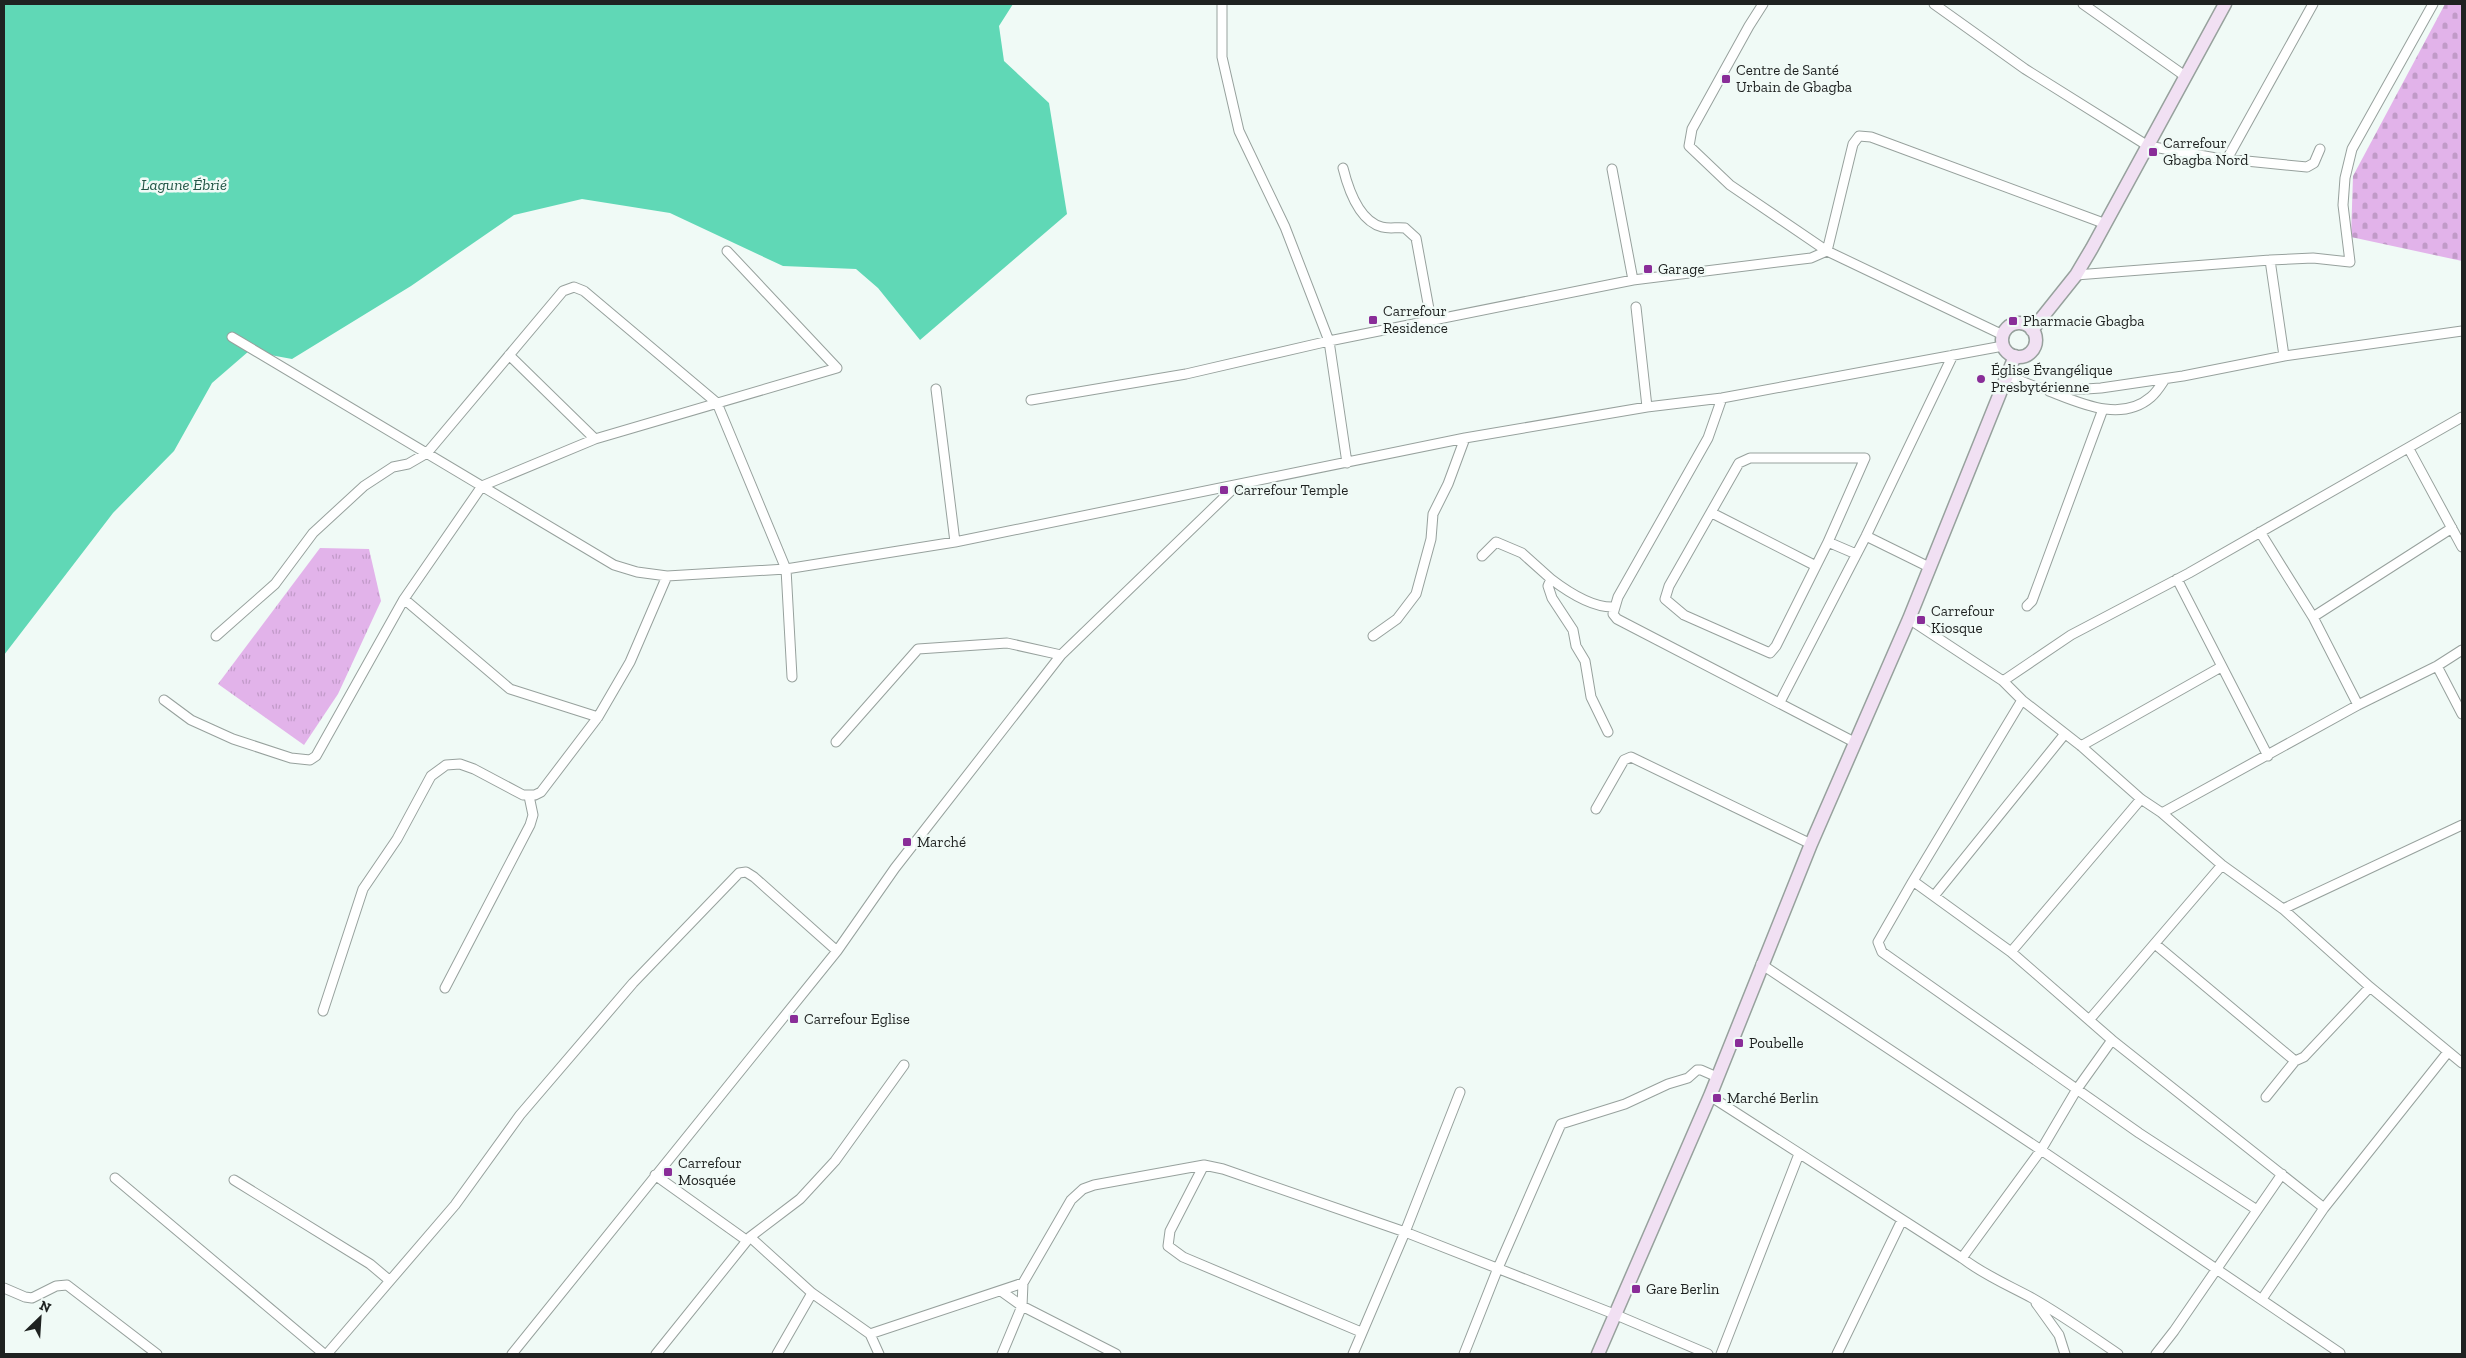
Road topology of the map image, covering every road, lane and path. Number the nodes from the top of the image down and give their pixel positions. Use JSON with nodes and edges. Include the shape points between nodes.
{"nodes":[{"id":1,"x":1222,"y":4,"type":"edge"},
{"id":2,"x":1763,"y":4,"type":"edge"},
{"id":3,"x":1934,"y":4,"type":"edge"},
{"id":4,"x":2083,"y":4,"type":"edge"},
{"id":5,"x":2225,"y":4,"type":"edge"},
{"id":6,"x":2313,"y":4,"type":"edge"},
{"id":7,"x":2433,"y":4,"type":"edge"},
{"id":8,"x":2185,"y":76,"type":"junction"},
{"id":9,"x":2148,"y":146,"type":"junction"},
{"id":10,"x":2320,"y":149,"type":"dead end"},
{"id":11,"x":2227,"y":159,"type":"junction"},
{"id":12,"x":1342,"y":168,"type":"dead end"},
{"id":13,"x":1612,"y":169,"type":"dead end"},
{"id":14,"x":2106,"y":224,"type":"junction"},
{"id":15,"x":727,"y":250,"type":"dead end"},
{"id":16,"x":1827,"y":251,"type":"junction"},
{"id":17,"x":2270,"y":260,"type":"junction"},
{"id":18,"x":2076,"y":275,"type":"junction"},
{"id":19,"x":1633,"y":280,"type":"junction"},
{"id":20,"x":1636,"y":307,"type":"dead end"},
{"id":21,"x":1430,"y":320,"type":"junction"},
{"id":22,"x":2032,"y":330,"type":"junction"},
{"id":23,"x":2462,"y":331,"type":"edge"},
{"id":24,"x":232,"y":337,"type":"dead end"},
{"id":25,"x":2003,"y":340,"type":"junction"},
{"id":26,"x":1330,"y":341,"type":"junction"},
{"id":27,"x":509,"y":355,"type":"junction"},
{"id":28,"x":1953,"y":355,"type":"junction"},
{"id":29,"x":2015,"y":356,"type":"junction"},
{"id":30,"x":2284,"y":356,"type":"junction"},
{"id":31,"x":2008,"y":376,"type":"junction"},
{"id":32,"x":2165,"y":379,"type":"junction"},
{"id":33,"x":2039,"y":388,"type":"junction"},
{"id":34,"x":936,"y":390,"type":"dead end"},
{"id":35,"x":1722,"y":398,"type":"junction"},
{"id":36,"x":1031,"y":400,"type":"dead end"},
{"id":37,"x":717,"y":403,"type":"junction"},
{"id":38,"x":1647,"y":407,"type":"junction"},
{"id":39,"x":2103,"y":409,"type":"junction"},
{"id":40,"x":2462,"y":417,"type":"edge"},
{"id":41,"x":1466,"y":438,"type":"junction"},
{"id":42,"x":595,"y":439,"type":"junction"},
{"id":43,"x":2409,"y":449,"type":"junction"},
{"id":44,"x":427,"y":453,"type":"junction"},
{"id":45,"x":1347,"y":463,"type":"junction"},
{"id":46,"x":482,"y":486,"type":"junction"},
{"id":47,"x":1236,"y":486,"type":"junction"},
{"id":48,"x":1712,"y":513,"type":"junction"},
{"id":49,"x":2452,"y":528,"type":"junction"},
{"id":50,"x":2260,"y":532,"type":"junction"},
{"id":51,"x":1866,"y":536,"type":"junction"},
{"id":52,"x":955,"y":542,"type":"junction"},
{"id":53,"x":1828,"y":542,"type":"junction"},
{"id":54,"x":2462,"y":547,"type":"edge"},
{"id":55,"x":1856,"y":554,"type":"junction"},
{"id":56,"x":1482,"y":556,"type":"dead end"},
{"id":57,"x":1816,"y":566,"type":"junction"},
{"id":58,"x":1929,"y":567,"type":"junction"},
{"id":59,"x":786,"y":569,"type":"junction"},
{"id":60,"x":667,"y":576,"type":"junction"},
{"id":61,"x":1551,"y":579,"type":"junction"},
{"id":62,"x":2177,"y":579,"type":"junction"},
{"id":63,"x":404,"y":599,"type":"junction"},
{"id":64,"x":2027,"y":606,"type":"dead end"},
{"id":65,"x":1614,"y":607,"type":"junction"},
{"id":66,"x":2313,"y":617,"type":"junction"},
{"id":67,"x":1909,"y":619,"type":"junction"},
{"id":68,"x":216,"y":636,"type":"dead end"},
{"id":69,"x":1373,"y":636,"type":"dead end"},
{"id":70,"x":2462,"y":650,"type":"edge"},
{"id":71,"x":1061,"y":655,"type":"junction"},
{"id":72,"x":2437,"y":666,"type":"junction"},
{"id":73,"x":2221,"y":667,"type":"junction"},
{"id":74,"x":792,"y":677,"type":"dead end"},
{"id":75,"x":2003,"y":681,"type":"junction"},
{"id":76,"x":164,"y":700,"type":"dead end"},
{"id":77,"x":2022,"y":700,"type":"junction"},
{"id":78,"x":1780,"y":702,"type":"junction"},
{"id":79,"x":2358,"y":705,"type":"junction"},
{"id":80,"x":2462,"y":714,"type":"edge"},
{"id":81,"x":598,"y":717,"type":"junction"},
{"id":82,"x":1608,"y":732,"type":"dead end"},
{"id":83,"x":2064,"y":735,"type":"junction"},
{"id":84,"x":836,"y":742,"type":"dead end"},
{"id":85,"x":1856,"y":742,"type":"junction"},
{"id":86,"x":2081,"y":746,"type":"junction"},
{"id":87,"x":2268,"y":756,"type":"junction"},
{"id":88,"x":529,"y":796,"type":"junction"},
{"id":89,"x":2141,"y":799,"type":"junction"},
{"id":90,"x":1596,"y":809,"type":"dead end"},
{"id":91,"x":2162,"y":814,"type":"junction"},
{"id":92,"x":2462,"y":825,"type":"edge"},
{"id":93,"x":1811,"y":844,"type":"junction"},
{"id":94,"x":2222,"y":865,"type":"junction"},
{"id":95,"x":1913,"y":881,"type":"junction"},
{"id":96,"x":1934,"y":896,"type":"junction"},
{"id":97,"x":2283,"y":909,"type":"junction"},
{"id":98,"x":2156,"y":944,"type":"junction"},
{"id":99,"x":837,"y":951,"type":"junction"},
{"id":100,"x":2011,"y":952,"type":"junction"},
{"id":101,"x":1761,"y":964,"type":"junction"},
{"id":102,"x":2370,"y":987,"type":"junction"},
{"id":103,"x":444,"y":988,"type":"dead end"},
{"id":104,"x":324,"y":1011,"type":"dead end"},
{"id":105,"x":2090,"y":1019,"type":"junction"},
{"id":106,"x":2112,"y":1040,"type":"junction"},
{"id":107,"x":2448,"y":1052,"type":"junction"},
{"id":108,"x":2295,"y":1061,"type":"junction"},
{"id":109,"x":2462,"y":1063,"type":"edge"},
{"id":110,"x":904,"y":1065,"type":"dead end"},
{"id":111,"x":1717,"y":1077,"type":"junction"},
{"id":112,"x":2077,"y":1089,"type":"junction"},
{"id":113,"x":1460,"y":1092,"type":"dead end"},
{"id":114,"x":1710,"y":1096,"type":"junction"},
{"id":115,"x":2266,"y":1097,"type":"dead end"},
{"id":116,"x":2041,"y":1150,"type":"junction"},
{"id":117,"x":1799,"y":1154,"type":"junction"},
{"id":118,"x":1204,"y":1165,"type":"junction"},
{"id":119,"x":2282,"y":1174,"type":"junction"},
{"id":120,"x":656,"y":1175,"type":"junction"},
{"id":121,"x":115,"y":1178,"type":"dead end"},
{"id":122,"x":234,"y":1180,"type":"dead end"},
{"id":123,"x":2324,"y":1208,"type":"junction"},
{"id":124,"x":2257,"y":1210,"type":"junction"},
{"id":125,"x":1902,"y":1220,"type":"junction"},
{"id":126,"x":1405,"y":1232,"type":"junction"},
{"id":127,"x":748,"y":1239,"type":"junction"},
{"id":128,"x":1962,"y":1258,"type":"junction"},
{"id":129,"x":1498,"y":1268,"type":"junction"},
{"id":130,"x":2216,"y":1268,"type":"junction"},
{"id":131,"x":389,"y":1280,"type":"junction"},
{"id":132,"x":1023,"y":1283,"type":"junction"},
{"id":133,"x":4,"y":1288,"type":"edge"},
{"id":134,"x":1001,"y":1291,"type":"junction"},
{"id":135,"x":812,"y":1293,"type":"junction"},
{"id":136,"x":2262,"y":1299,"type":"junction"},
{"id":137,"x":2034,"y":1300,"type":"junction"},
{"id":138,"x":1022,"y":1306,"type":"junction"},
{"id":139,"x":1614,"y":1314,"type":"junction"},
{"id":140,"x":1361,"y":1332,"type":"junction"},
{"id":141,"x":870,"y":1334,"type":"junction"},
{"id":142,"x":2340,"y":1353,"type":"edge"},
{"id":143,"x":157,"y":1354,"type":"edge"},
{"id":144,"x":325,"y":1354,"type":"edge"},
{"id":145,"x":512,"y":1354,"type":"edge"},
{"id":146,"x":656,"y":1354,"type":"edge"},
{"id":147,"x":777,"y":1354,"type":"edge"},
{"id":148,"x":879,"y":1354,"type":"edge"},
{"id":149,"x":1002,"y":1354,"type":"edge"},
{"id":150,"x":1116,"y":1354,"type":"edge"},
{"id":151,"x":1353,"y":1354,"type":"edge"},
{"id":152,"x":1464,"y":1354,"type":"edge"},
{"id":153,"x":1598,"y":1354,"type":"edge"},
{"id":154,"x":1708,"y":1354,"type":"edge"},
{"id":155,"x":1721,"y":1354,"type":"edge"},
{"id":156,"x":1837,"y":1354,"type":"edge"},
{"id":157,"x":2065,"y":1354,"type":"edge"},
{"id":158,"x":2118,"y":1354,"type":"edge"},
{"id":159,"x":2156,"y":1354,"type":"edge"}],
"edges":[{"from":1,"to":26,"type":"street","via":[[1222,57],[1239,131],[1285,228]]},
{"from":2,"to":16,"type":"street","via":[[1692,129],[1689,146],[1730,185]]},
{"from":3,"to":9,"type":"street","via":[[2025,69]]},
{"from":4,"to":8,"type":"street"},
{"from":5,"to":8,"type":"street"},
{"from":6,"to":11,"type":"street"},
{"from":7,"to":17,"type":"street","via":[[2352,149],[2344,178],[2342,205],[2350,262],[2313,258]]},
{"from":8,"to":9,"type":"street"},
{"from":9,"to":11,"type":"street"},
{"from":9,"to":14,"type":"street"},
{"from":10,"to":11,"type":"street","via":[[2314,163],[2307,167]]},
{"from":12,"to":21,"type":"street","via":[[1354,202],[1372,222],[1381,227],[1405,228],[1416,238]]},
{"from":13,"to":19,"type":"street"},
{"from":14,"to":16,"type":"street","via":[[1871,137],[1860,136],[1853,144]]},
{"from":14,"to":18,"type":"street"},
{"from":15,"to":37,"type":"street","via":[[837,368]]},
{"from":16,"to":19,"type":"street","via":[[1811,258]]},
{"from":16,"to":25,"type":"street"},
{"from":17,"to":18,"type":"street"},
{"from":17,"to":30,"type":"street"},
{"from":18,"to":22,"type":"street"},
{"from":19,"to":21,"type":"street"},
{"from":20,"to":38,"type":"street"},
{"from":21,"to":26,"type":"street"},
{"from":22,"to":25,"type":"street","via":[[2018,323],[2008,326]]},
{"from":22,"to":29,"type":"street","via":[[2036,341],[2034,346],[2026,354]]},
{"from":23,"to":30,"type":"street"},
{"from":24,"to":44,"type":"street"},
{"from":25,"to":28,"type":"street"},
{"from":25,"to":29,"type":"street","via":[[2006,350]]},
{"from":26,"to":36,"type":"street","via":[[1186,374]]},
{"from":26,"to":45,"type":"street"},
{"from":27,"to":37,"type":"street","via":[[563,291],[574,287],[584,291]]},
{"from":27,"to":42,"type":"street"},
{"from":27,"to":44,"type":"street"},
{"from":28,"to":35,"type":"street"},
{"from":28,"to":51,"type":"street"},
{"from":29,"to":31,"type":"street"},
{"from":30,"to":32,"type":"street"},
{"from":31,"to":33,"type":"street"},
{"from":31,"to":58,"type":"street"},
{"from":32,"to":33,"type":"street","via":[[2071,390]]},
{"from":32,"to":39,"type":"street","via":[[2152,397],[2138,406]]},
{"from":33,"to":39,"type":"street"},
{"from":34,"to":52,"type":"street"},
{"from":35,"to":38,"type":"street"},
{"from":35,"to":65,"type":"street","via":[[1708,438]]},
{"from":37,"to":42,"type":"street"},
{"from":37,"to":59,"type":"street"},
{"from":38,"to":41,"type":"street"},
{"from":39,"to":64,"type":"street","via":[[2032,600]]},
{"from":40,"to":43,"type":"street"},
{"from":41,"to":45,"type":"street"},
{"from":41,"to":69,"type":"street","via":[[1433,514],[1431,539],[1416,594],[1397,619]]},
{"from":42,"to":46,"type":"street"},
{"from":43,"to":49,"type":"street"},
{"from":43,"to":50,"type":"street"},
{"from":44,"to":46,"type":"street"},
{"from":44,"to":68,"type":"street","via":[[408,464],[392,467],[364,486],[313,533],[275,584]]},
{"from":45,"to":47,"type":"street"},
{"from":46,"to":60,"type":"street","via":[[614,565]]},
{"from":46,"to":63,"type":"street"},
{"from":47,"to":52,"type":"street"},
{"from":47,"to":71,"type":"street"},
{"from":48,"to":53,"type":"street","via":[[1739,463],[1750,458],[1865,458]]},
{"from":48,"to":57,"type":"street"},
{"from":48,"to":57,"type":"street","via":[[1669,586],[1666,599],[1684,615],[1770,653]]},
{"from":49,"to":54,"type":"street"},
{"from":49,"to":66,"type":"street"},
{"from":50,"to":62,"type":"street"},
{"from":50,"to":66,"type":"street"},
{"from":51,"to":55,"type":"street"},
{"from":51,"to":58,"type":"street"},
{"from":52,"to":59,"type":"street"},
{"from":53,"to":55,"type":"street"},
{"from":53,"to":57,"type":"street"},
{"from":55,"to":78,"type":"street"},
{"from":56,"to":61,"type":"street","via":[[1496,542],[1522,553]]},
{"from":58,"to":67,"type":"street"},
{"from":59,"to":60,"type":"street"},
{"from":59,"to":74,"type":"street"},
{"from":60,"to":81,"type":"street","via":[[630,662]]},
{"from":61,"to":65,"type":"street","via":[[1578,596],[1603,607]]},
{"from":61,"to":82,"type":"street","via":[[1548,586],[1552,598],[1573,630],[1576,646],[1585,661],[1591,697]]},
{"from":62,"to":73,"type":"street"},
{"from":62,"to":75,"type":"street","via":[[2071,636]]},
{"from":63,"to":76,"type":"street","via":[[316,756],[310,760],[291,758],[216,732]]},
{"from":63,"to":81,"type":"street","via":[[510,689]]},
{"from":65,"to":78,"type":"street","via":[[1612,614],[1617,619]]},
{"from":66,"to":79,"type":"street"},
{"from":67,"to":75,"type":"street"},
{"from":67,"to":85,"type":"street"},
{"from":70,"to":72,"type":"street"},
{"from":71,"to":84,"type":"street","via":[[1007,643],[918,649]]},
{"from":71,"to":99,"type":"street","via":[[895,868]]},
{"from":72,"to":79,"type":"street"},
{"from":72,"to":80,"type":"street"},
{"from":73,"to":86,"type":"street"},
{"from":73,"to":87,"type":"street"},
{"from":75,"to":77,"type":"street"},
{"from":77,"to":83,"type":"street"},
{"from":77,"to":95,"type":"street"},
{"from":78,"to":85,"type":"street"},
{"from":79,"to":87,"type":"street"},
{"from":81,"to":88,"type":"street","via":[[547,786]]},
{"from":83,"to":86,"type":"street"},
{"from":83,"to":96,"type":"street"},
{"from":85,"to":93,"type":"street"},
{"from":86,"to":89,"type":"street"},
{"from":87,"to":91,"type":"street"},
{"from":88,"to":103,"type":"street","via":[[533,815],[530,825]]},
{"from":88,"to":104,"type":"street","via":[[460,764],[446,765],[431,776],[397,838],[363,889]]},
{"from":89,"to":91,"type":"street"},
{"from":89,"to":100,"type":"street"},
{"from":90,"to":93,"type":"street","via":[[1624,760],[1631,757]]},
{"from":91,"to":94,"type":"street"},
{"from":92,"to":97,"type":"street"},
{"from":93,"to":101,"type":"street"},
{"from":94,"to":97,"type":"street"},
{"from":94,"to":98,"type":"street"},
{"from":95,"to":96,"type":"street"},
{"from":95,"to":112,"type":"street","via":[[1878,942],[1882,952]]},
{"from":96,"to":100,"type":"street"},
{"from":97,"to":102,"type":"street"},
{"from":98,"to":105,"type":"street"},
{"from":98,"to":108,"type":"street"},
{"from":99,"to":120,"type":"street"},
{"from":99,"to":131,"type":"street","via":[[754,877],[746,872],[739,873],[626,990],[520,1115],[455,1205]]},
{"from":100,"to":105,"type":"street"},
{"from":101,"to":111,"type":"street"},
{"from":101,"to":116,"type":"street"},
{"from":102,"to":107,"type":"street"},
{"from":102,"to":108,"type":"street","via":[[2304,1057]]},
{"from":105,"to":106,"type":"street"},
{"from":106,"to":112,"type":"street"},
{"from":106,"to":119,"type":"street"},
{"from":107,"to":109,"type":"street"},
{"from":107,"to":123,"type":"street"},
{"from":108,"to":115,"type":"street"},
{"from":110,"to":127,"type":"street","via":[[835,1161],[800,1198]]},
{"from":111,"to":114,"type":"street"},
{"from":111,"to":129,"type":"street","via":[[1696,1070],[1688,1078],[1625,1104],[1561,1124]]},
{"from":112,"to":116,"type":"street"},
{"from":112,"to":124,"type":"street"},
{"from":113,"to":126,"type":"street"},
{"from":114,"to":117,"type":"street"},
{"from":114,"to":139,"type":"street"},
{"from":116,"to":128,"type":"street"},
{"from":116,"to":130,"type":"street"},
{"from":117,"to":125,"type":"street"},
{"from":117,"to":155,"type":"street"},
{"from":118,"to":126,"type":"street","via":[[1319,1200]]},
{"from":118,"to":132,"type":"street","via":[[1083,1189],[1071,1200]]},
{"from":118,"to":140,"type":"street","via":[[1170,1231],[1168,1246],[1183,1257]]},
{"from":119,"to":123,"type":"street"},
{"from":119,"to":124,"type":"street"},
{"from":120,"to":127,"type":"street"},
{"from":120,"to":145,"type":"street"},
{"from":121,"to":144,"type":"street"},
{"from":122,"to":131,"type":"street","via":[[362,1259]]},
{"from":123,"to":136,"type":"street"},
{"from":124,"to":130,"type":"street"},
{"from":125,"to":128,"type":"street"},
{"from":125,"to":156,"type":"street"},
{"from":126,"to":129,"type":"street"},
{"from":126,"to":140,"type":"street"},
{"from":127,"to":135,"type":"street"},
{"from":127,"to":146,"type":"street"},
{"from":128,"to":137,"type":"street","via":[[1981,1273]]},
{"from":129,"to":139,"type":"street"},
{"from":129,"to":152,"type":"street"},
{"from":130,"to":136,"type":"street"},
{"from":130,"to":159,"type":"street"},
{"from":131,"to":144,"type":"street"},
{"from":132,"to":134,"type":"street"},
{"from":132,"to":138,"type":"street"},
{"from":133,"to":143,"type":"street","via":[[32,1298],[56,1286],[68,1285]]},
{"from":134,"to":138,"type":"street"},
{"from":134,"to":141,"type":"street"},
{"from":135,"to":141,"type":"street"},
{"from":135,"to":147,"type":"street"},
{"from":136,"to":142,"type":"street"},
{"from":137,"to":157,"type":"street","via":[[2059,1335]]},
{"from":137,"to":158,"type":"street"},
{"from":138,"to":149,"type":"street"},
{"from":138,"to":150,"type":"street"},
{"from":139,"to":153,"type":"street"},
{"from":139,"to":154,"type":"street"},
{"from":140,"to":151,"type":"street"},
{"from":141,"to":148,"type":"street"}]}
